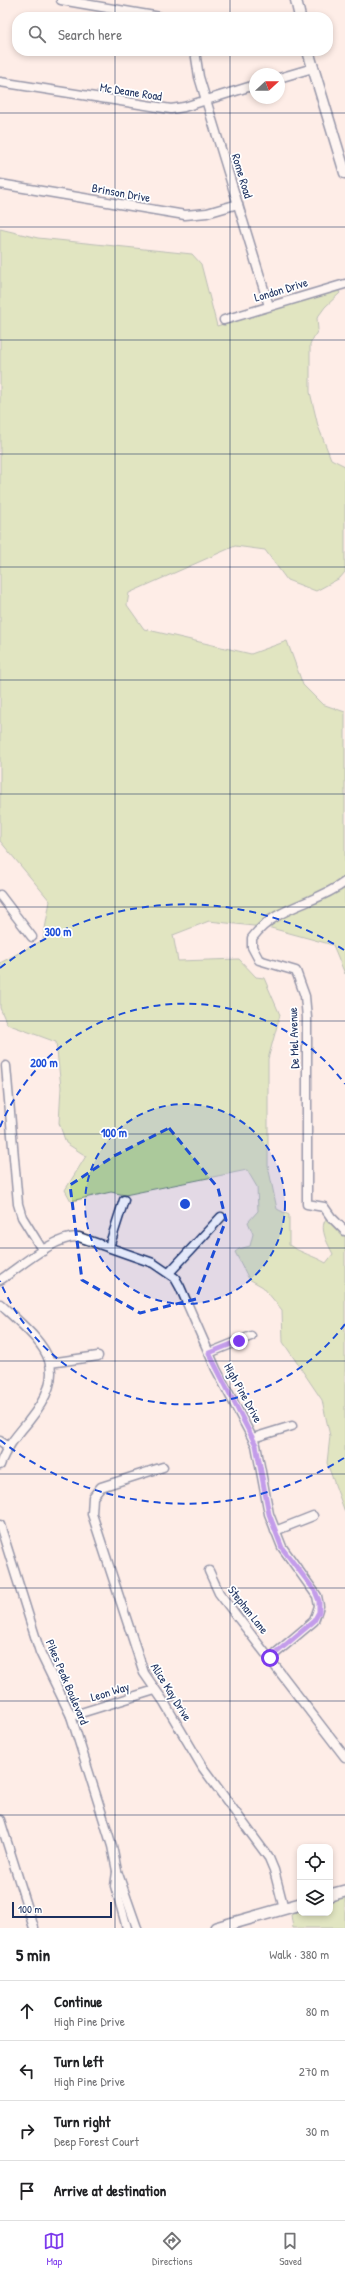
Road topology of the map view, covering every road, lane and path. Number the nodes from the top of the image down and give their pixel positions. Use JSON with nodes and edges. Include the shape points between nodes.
{"nodes":[{"id":1,"x":61,"y":0,"type":"edge"},
{"id":2,"x":296,"y":0,"type":"edge"},
{"id":3,"x":131,"y":12,"type":"edge"},
{"id":4,"x":299,"y":12,"type":"edge"},
{"id":5,"x":195,"y":56,"type":"edge"},
{"id":6,"x":309,"y":56,"type":"edge"},
{"id":7,"x":313,"y":68,"type":"junction"},
{"id":8,"x":285,"y":76,"type":"edge"},
{"id":9,"x":0,"y":82,"type":"edge"},
{"id":10,"x":249,"y":87,"type":"edge"},
{"id":11,"x":206,"y":100,"type":"junction"},
{"id":12,"x":345,"y":173,"type":"edge"},
{"id":13,"x":0,"y":184,"type":"edge"},
{"id":14,"x":238,"y":204,"type":"junction"},
{"id":15,"x":345,"y":284,"type":"edge"},
{"id":16,"x":269,"y":306,"type":"junction"},
{"id":17,"x":224,"y":320,"type":"dead end"},
{"id":18,"x":345,"y":882,"type":"edge"},
{"id":19,"x":0,"y":895,"type":"edge"},
{"id":20,"x":32,"y":937,"type":"dead end"},
{"id":21,"x":6,"y":1066,"type":"dead end"},
{"id":22,"x":124,"y":1200,"type":"dead end"},
{"id":23,"x":221,"y":1217,"type":"dead end"},
{"id":24,"x":345,"y":1231,"type":"edge"},
{"id":25,"x":109,"y":1247,"type":"junction"},
{"id":26,"x":43,"y":1251,"type":"junction"},
{"id":27,"x":169,"y":1273,"type":"junction"},
{"id":28,"x":0,"y":1280,"type":"edge"},
{"id":29,"x":0,"y":1304,"type":"edge"},
{"id":30,"x":251,"y":1336,"type":"dead end"},
{"id":31,"x":209,"y":1353,"type":"junction"},
{"id":32,"x":98,"y":1356,"type":"dead end"},
{"id":33,"x":50,"y":1363,"type":"junction"},
{"id":34,"x":292,"y":1426,"type":"dead end"},
{"id":35,"x":253,"y":1438,"type":"junction"},
{"id":36,"x":0,"y":1441,"type":"edge"},
{"id":37,"x":9,"y":1447,"type":"junction"},
{"id":38,"x":0,"y":1465,"type":"edge"},
{"id":39,"x":163,"y":1467,"type":"dead end"},
{"id":40,"x":313,"y":1516,"type":"dead end"},
{"id":41,"x":0,"y":1525,"type":"edge"},
{"id":42,"x":275,"y":1531,"type":"junction"},
{"id":43,"x":209,"y":1571,"type":"dead end"},
{"id":44,"x":270,"y":1658,"type":"junction"},
{"id":45,"x":156,"y":1690,"type":"junction"},
{"id":46,"x":71,"y":1716,"type":"junction"},
{"id":47,"x":345,"y":1757,"type":"edge"},
{"id":48,"x":0,"y":1820,"type":"edge"},
{"id":49,"x":117,"y":1871,"type":"junction"},
{"id":50,"x":345,"y":1891,"type":"edge"},
{"id":51,"x":333,"y":1894,"type":"edge"},
{"id":52,"x":297,"y":1905,"type":"edge"},
{"id":53,"x":284,"y":1909,"type":"junction"},
{"id":54,"x":246,"y":1924,"type":"edge"},
{"id":55,"x":34,"y":1928,"type":"edge"},
{"id":56,"x":127,"y":1928,"type":"edge"},
{"id":57,"x":137,"y":1928,"type":"edge"},
{"id":58,"x":216,"y":1928,"type":"edge"}],
"edges":[{"from":1,"to":3,"type":"street"},
{"from":2,"to":4,"type":"street"},
{"from":5,"to":11,"type":"street","name":"Rome Road","via":[[196,68]]},
{"from":6,"to":7,"type":"street"},
{"from":7,"to":8,"type":"street"},
{"from":7,"to":12,"type":"street"},
{"from":9,"to":11,"type":"street","name":"Mc Deane Road","via":[[163,109],[178,109]]},
{"from":10,"to":11,"type":"street","name":"Mc Deane Road"},
{"from":11,"to":14,"type":"street","name":"Rome Road"},
{"from":13,"to":14,"type":"street","name":"Brinson Drive","via":[[185,215],[207,213]]},
{"from":14,"to":16,"type":"street","name":"Rome Road"},
{"from":15,"to":16,"type":"street","name":"London Drive"},
{"from":16,"to":17,"type":"street","name":"London Drive"},
{"from":18,"to":24,"type":"street","name":"De Mel Avenue","via":[[264,923],[252,938],[252,947],[259,960],[296,971],[305,996],[308,1018],[307,1204],[324,1207]]},
{"from":19,"to":20,"type":"street"},
{"from":21,"to":26,"type":"street","via":[[18,1204],[22,1217]]},
{"from":22,"to":25,"type":"street"},
{"from":23,"to":27,"type":"street"},
{"from":25,"to":26,"type":"street","name":"High Pine Drive","via":[[70,1236]]},
{"from":25,"to":27,"type":"street","name":"High Pine Drive","via":[[153,1262]]},
{"from":26,"to":28,"type":"street","name":"High Pine Drive"},
{"from":27,"to":31,"type":"street","name":"High Pine Drive","via":[[180,1287]]},
{"from":29,"to":33,"type":"street","via":[[40,1342]]},
{"from":30,"to":31,"type":"street"},
{"from":31,"to":35,"type":"street","name":"High Pine Drive"},
{"from":32,"to":33,"type":"street"},
{"from":33,"to":37,"type":"street","via":[[51,1380],[47,1394]]},
{"from":34,"to":35,"type":"street"},
{"from":35,"to":42,"type":"street","name":"High Pine Drive"},
{"from":36,"to":37,"type":"street"},
{"from":37,"to":38,"type":"street"},
{"from":39,"to":45,"type":"street","name":"Alice Kay Drive","via":[[101,1487],[93,1497],[91,1507],[138,1660]]},
{"from":40,"to":42,"type":"street"},
{"from":41,"to":46,"type":"street","name":"Pikes Peak Boulevard","via":[[40,1652]]},
{"from":42,"to":44,"type":"street","name":"High Pine Drive","via":[[282,1548],[315,1591],[319,1606],[314,1621]]},
{"from":43,"to":44,"type":"street","name":"Stephan Lane","via":[[219,1593]]},
{"from":44,"to":47,"type":"street","name":"Stephan Lane"},
{"from":45,"to":46,"type":"street","name":"Leon Way"},
{"from":45,"to":53,"type":"street","name":"Alice Kay Drive","via":[[203,1768],[269,1858]]},
{"from":46,"to":49,"type":"street","name":"Pikes Peak Boulevard","via":[[112,1846]]},
{"from":48,"to":55,"type":"street"},
{"from":49,"to":56,"type":"street","name":"Pikes Peak Boulevard","via":[[115,1886]]},
{"from":49,"to":57,"type":"street","name":"Pikes Peak Boulevard"},
{"from":50,"to":51,"type":"main road"},
{"from":52,"to":53,"type":"main road"},
{"from":53,"to":54,"type":"main road"},
{"from":54,"to":58,"type":"main road"}]}
